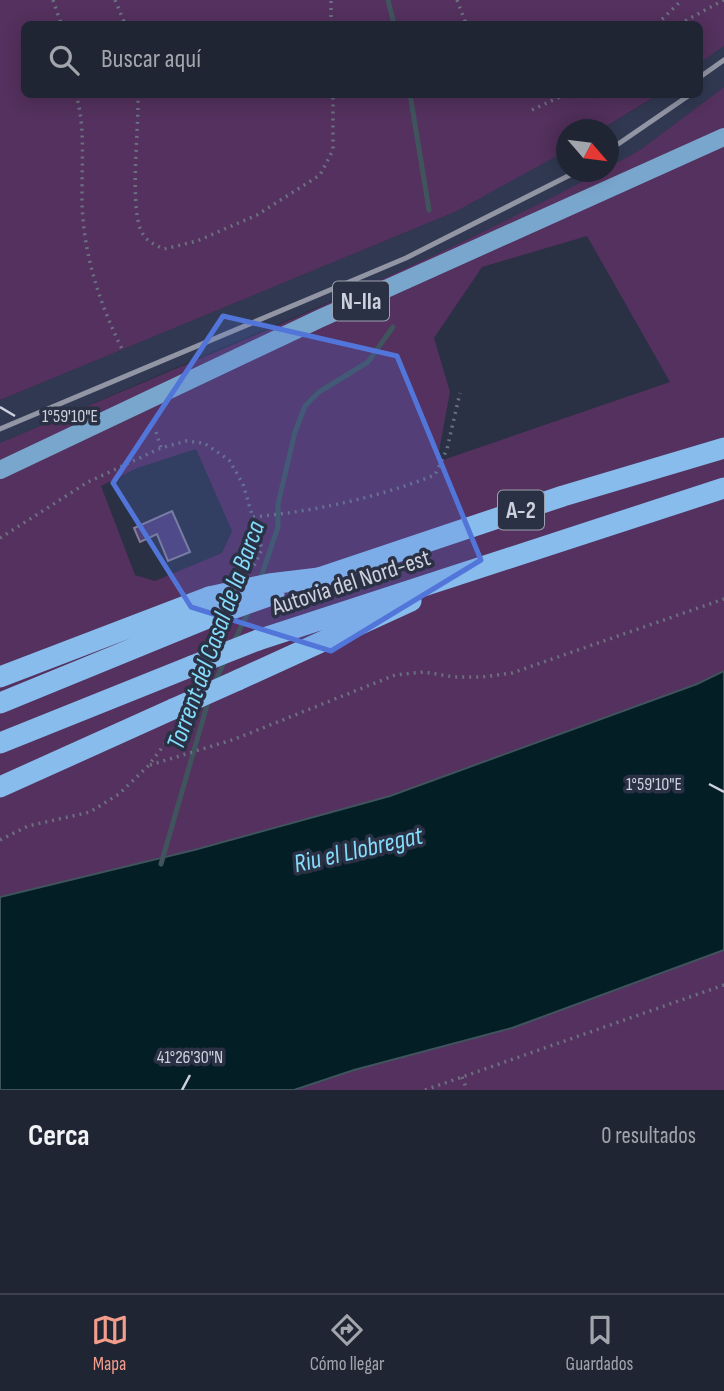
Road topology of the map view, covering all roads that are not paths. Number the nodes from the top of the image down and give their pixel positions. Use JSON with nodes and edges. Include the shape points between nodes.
{"nodes":[{"id":1,"x":724,"y":137,"type":"edge"},
{"id":2,"x":724,"y":448,"type":"edge"},
{"id":3,"x":0,"y":470,"type":"edge"},
{"id":4,"x":724,"y":488,"type":"edge"},
{"id":5,"x":498,"y":561,"type":"junction"},
{"id":6,"x":212,"y":606,"type":"junction"},
{"id":7,"x":0,"y":677,"type":"edge"},
{"id":8,"x":0,"y":703,"type":"edge"},
{"id":9,"x":0,"y":743,"type":"edge"},
{"id":10,"x":0,"y":787,"type":"edge"}],
"edges":[{"from":1,"to":3,"type":"main road","number":"N-IIa"},
{"from":2,"to":6,"type":"highway","name":"Autovia del Nord-est","number":"A-2","bridge":true,"via":[[563,496],[319,578]]},
{"from":4,"to":5,"type":"highway","name":"Autovia del Nord-est","number":"A-2"},
{"from":5,"to":9,"type":"highway","name":"Autovia del Nord-est","number":"A-2","bridge":true,"via":[[258,640]]},
{"from":5,"to":10,"type":"highway","bridge":true},
{"from":6,"to":7,"type":"highway"},
{"from":6,"to":8,"type":"highway","name":"Autovia del Nord-est","number":"A-2"}]}
